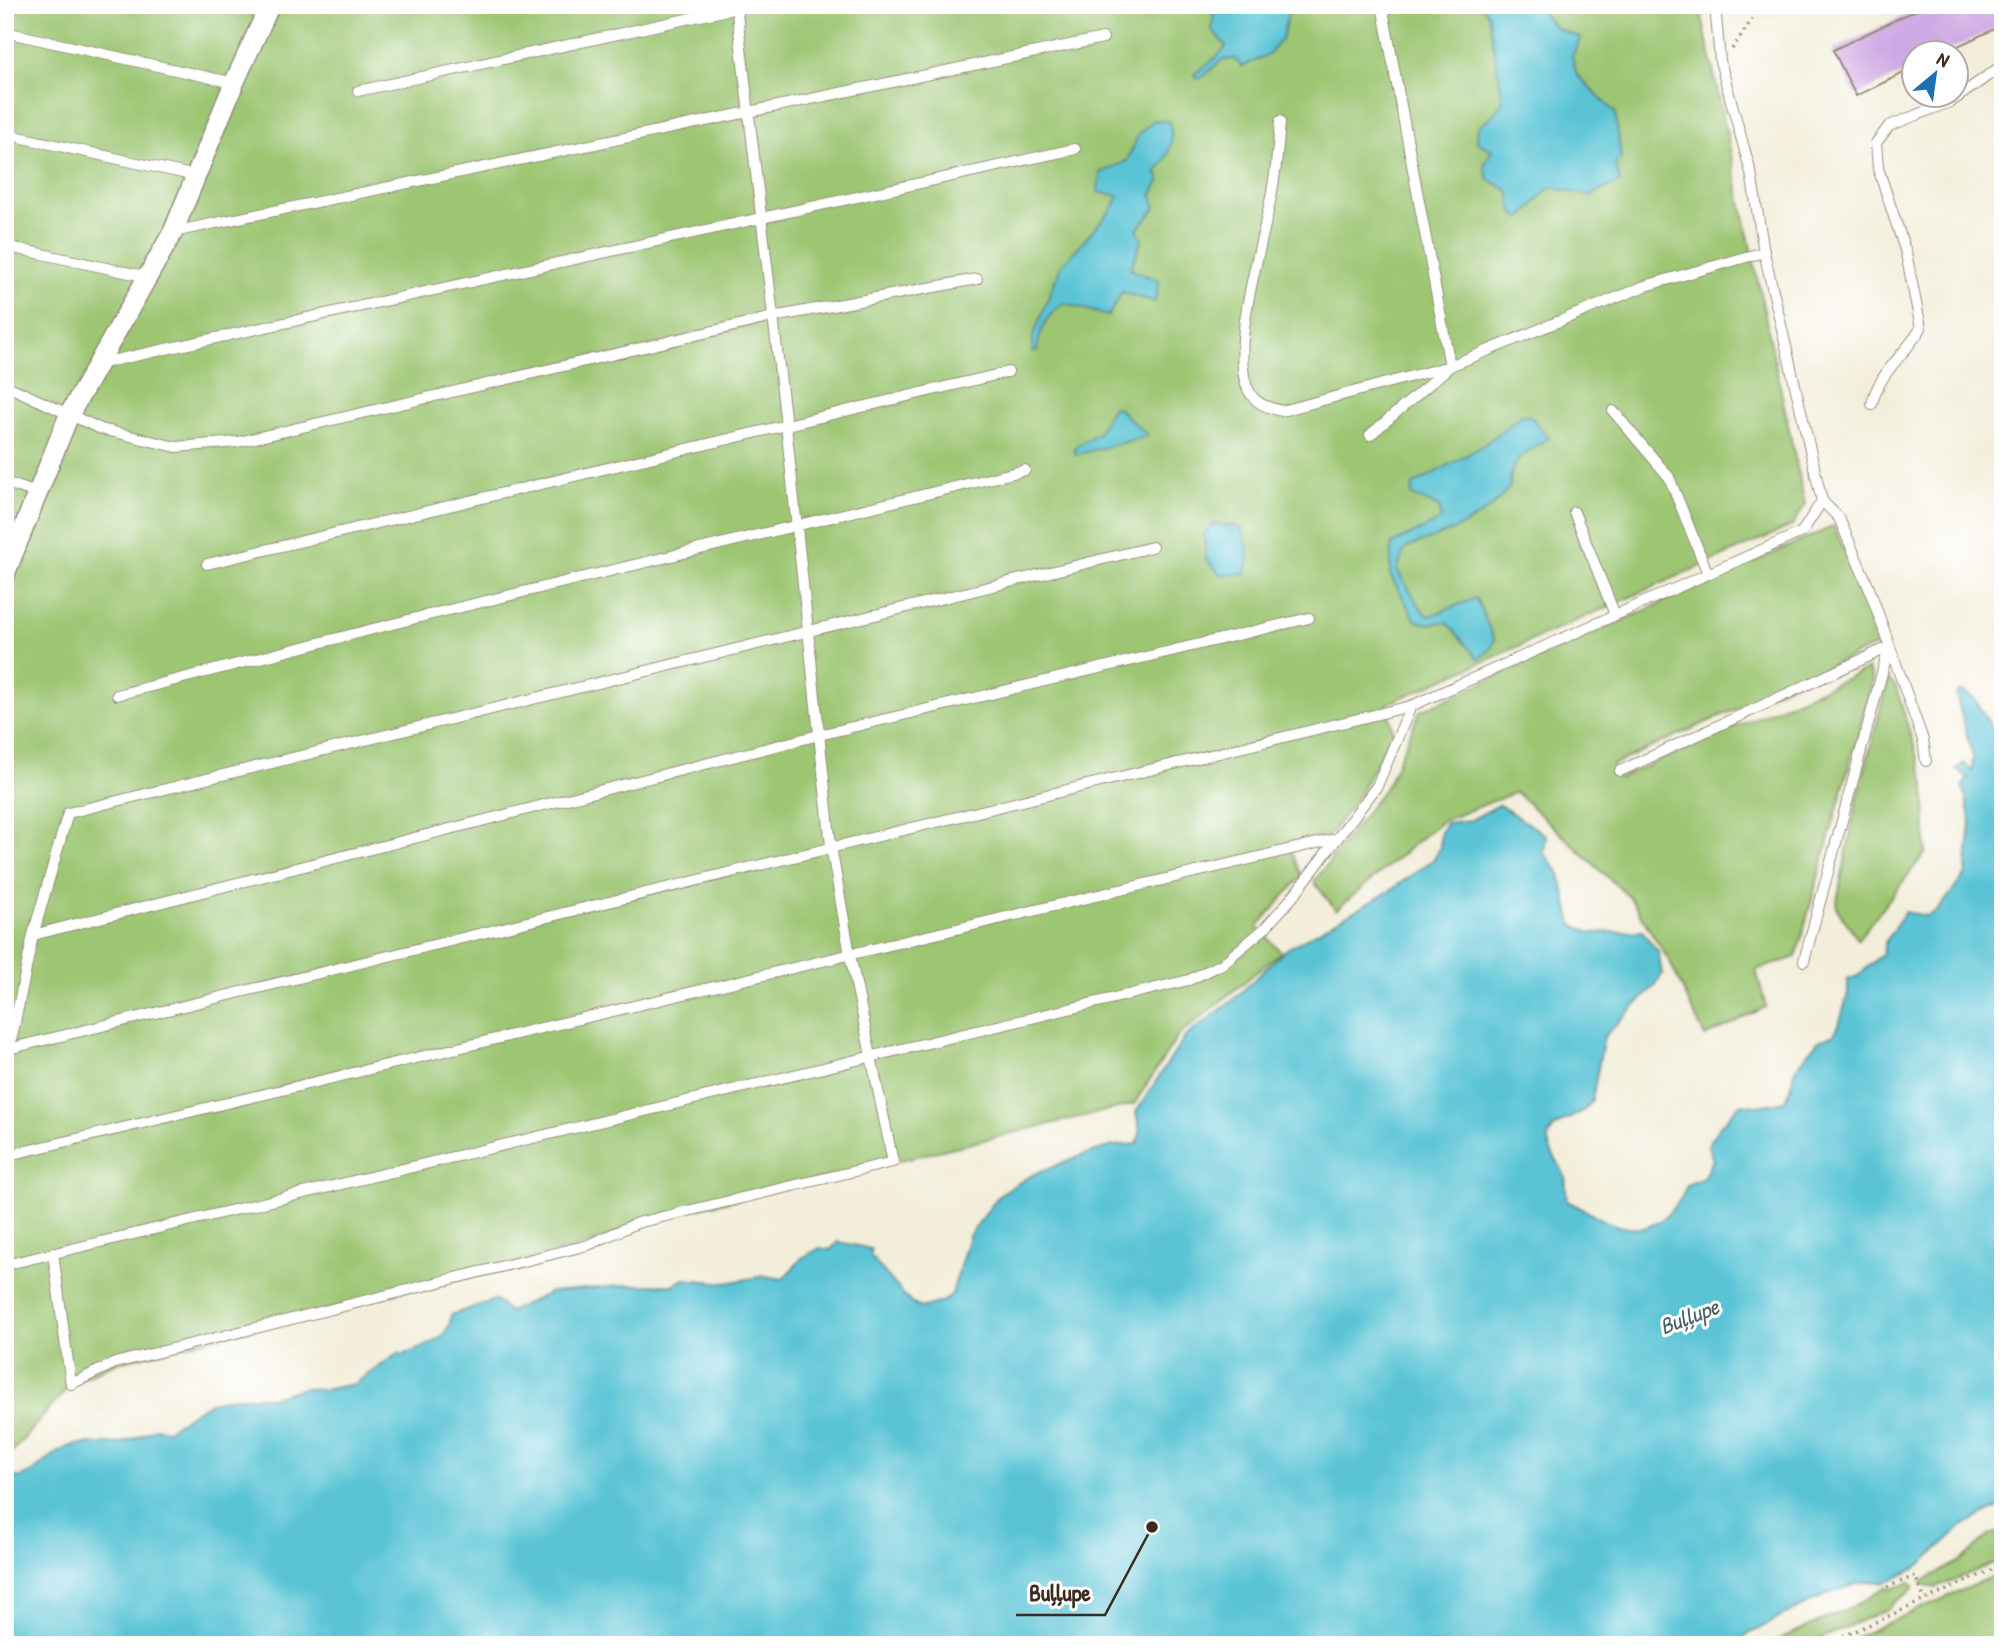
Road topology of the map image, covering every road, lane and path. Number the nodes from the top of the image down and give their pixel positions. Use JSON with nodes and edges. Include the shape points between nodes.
{"nodes":[{"id":1,"x":270,"y":5,"type":"edge"},
{"id":2,"x":750,"y":5,"type":"edge"},
{"id":3,"x":1382,"y":5,"type":"edge"},
{"id":4,"x":1715,"y":5,"type":"edge"},
{"id":5,"x":1762,"y":5,"type":"edge"},
{"id":6,"x":736,"y":7,"type":"edge"},
{"id":7,"x":5,"y":33,"type":"edge"},
{"id":8,"x":1103,"y":38,"type":"dead end"},
{"id":9,"x":1720,"y":61,"type":"junction"},
{"id":10,"x":2003,"y":65,"type":"edge"},
{"id":11,"x":234,"y":83,"type":"junction"},
{"id":12,"x":358,"y":90,"type":"dead end"},
{"id":13,"x":749,"y":113,"type":"junction"},
{"id":14,"x":1280,"y":121,"type":"dead end"},
{"id":15,"x":5,"y":134,"type":"edge"},
{"id":16,"x":1075,"y":149,"type":"dead end"},
{"id":17,"x":196,"y":176,"type":"junction"},
{"id":18,"x":761,"y":217,"type":"junction"},
{"id":19,"x":173,"y":232,"type":"junction"},
{"id":20,"x":5,"y":246,"type":"edge"},
{"id":21,"x":1764,"y":252,"type":"junction"},
{"id":22,"x":149,"y":277,"type":"junction"},
{"id":23,"x":977,"y":279,"type":"dead end"},
{"id":24,"x":773,"y":317,"type":"junction"},
{"id":25,"x":96,"y":365,"type":"junction"},
{"id":26,"x":1450,"y":366,"type":"junction"},
{"id":27,"x":1008,"y":372,"type":"dead end"},
{"id":28,"x":5,"y":385,"type":"edge"},
{"id":29,"x":1872,"y":404,"type":"dead end"},
{"id":30,"x":1613,"y":411,"type":"dead end"},
{"id":31,"x":69,"y":415,"type":"junction"},
{"id":32,"x":786,"y":425,"type":"junction"},
{"id":33,"x":1370,"y":435,"type":"dead end"},
{"id":34,"x":1025,"y":470,"type":"dead end"},
{"id":35,"x":5,"y":482,"type":"edge"},
{"id":36,"x":36,"y":493,"type":"junction"},
{"id":37,"x":1822,"y":501,"type":"junction"},
{"id":38,"x":1574,"y":512,"type":"dead end"},
{"id":39,"x":797,"y":525,"type":"junction"},
{"id":40,"x":1152,"y":547,"type":"dead end"},
{"id":41,"x":207,"y":564,"type":"dead end"},
{"id":42,"x":5,"y":574,"type":"edge"},
{"id":43,"x":1708,"y":574,"type":"junction"},
{"id":44,"x":1615,"y":615,"type":"junction"},
{"id":45,"x":1309,"y":618,"type":"dead end"},
{"id":46,"x":808,"y":630,"type":"junction"},
{"id":47,"x":1889,"y":647,"type":"junction"},
{"id":48,"x":117,"y":695,"type":"dead end"},
{"id":49,"x":1412,"y":706,"type":"junction"},
{"id":50,"x":820,"y":735,"type":"junction"},
{"id":51,"x":1926,"y":761,"type":"dead end"},
{"id":52,"x":1620,"y":771,"type":"dead end"},
{"id":53,"x":1334,"y":839,"type":"junction"},
{"id":54,"x":831,"y":846,"type":"junction"},
{"id":55,"x":33,"y":935,"type":"junction"},
{"id":56,"x":850,"y":955,"type":"junction"},
{"id":57,"x":1804,"y":961,"type":"dead end"},
{"id":58,"x":12,"y":1048,"type":"junction"},
{"id":59,"x":871,"y":1057,"type":"junction"},
{"id":60,"x":5,"y":1071,"type":"edge"},
{"id":61,"x":5,"y":1156,"type":"edge"},
{"id":62,"x":53,"y":1254,"type":"junction"},
{"id":63,"x":5,"y":1265,"type":"edge"},
{"id":64,"x":2003,"y":1565,"type":"edge"},
{"id":65,"x":1887,"y":1587,"type":"dead end"},
{"id":66,"x":1925,"y":1600,"type":"junction"},
{"id":67,"x":1824,"y":1645,"type":"edge"}],
"edges":[{"from":1,"to":11,"type":"street"},
{"from":2,"to":6,"type":"lane"},
{"from":3,"to":26,"type":"lane"},
{"from":4,"to":9,"type":"lane"},
{"from":5,"to":9,"type":"path","via":[[1738,43]]},
{"from":6,"to":12,"type":"lane"},
{"from":6,"to":13,"type":"lane"},
{"from":7,"to":11,"type":"lane"},
{"from":8,"to":13,"type":"lane"},
{"from":9,"to":21,"type":"lane","via":[[1751,173]]},
{"from":10,"to":29,"type":"lane","via":[[1952,101],[1889,126],[1876,143],[1878,168],[1906,253],[1921,328],[1883,376]]},
{"from":11,"to":17,"type":"street"},
{"from":13,"to":18,"type":"lane"},
{"from":13,"to":19,"type":"lane"},
{"from":14,"to":26,"type":"lane","via":[[1278,164],[1243,338],[1242,368],[1250,394],[1263,405],[1282,411]]},
{"from":15,"to":17,"type":"lane"},
{"from":16,"to":18,"type":"lane"},
{"from":17,"to":19,"type":"street"},
{"from":18,"to":24,"type":"lane"},
{"from":18,"to":25,"type":"lane"},
{"from":19,"to":22,"type":"street"},
{"from":20,"to":22,"type":"lane"},
{"from":21,"to":26,"type":"lane","via":[[1645,286]]},
{"from":21,"to":37,"type":"lane"},
{"from":22,"to":25,"type":"street"},
{"from":23,"to":24,"type":"lane"},
{"from":24,"to":31,"type":"lane","via":[[238,442],[176,447],[102,429]]},
{"from":24,"to":32,"type":"lane"},
{"from":25,"to":31,"type":"street"},
{"from":26,"to":33,"type":"lane"},
{"from":27,"to":32,"type":"lane"},
{"from":28,"to":31,"type":"lane"},
{"from":30,"to":43,"type":"lane","via":[[1669,477]]},
{"from":31,"to":36,"type":"street"},
{"from":32,"to":39,"type":"lane"},
{"from":32,"to":41,"type":"lane"},
{"from":34,"to":39,"type":"lane"},
{"from":35,"to":36,"type":"lane"},
{"from":36,"to":42,"type":"street"},
{"from":37,"to":43,"type":"lane","via":[[1802,532]]},
{"from":37,"to":47,"type":"lane","via":[[1839,518]]},
{"from":38,"to":44,"type":"lane"},
{"from":39,"to":46,"type":"lane"},
{"from":39,"to":48,"type":"lane"},
{"from":40,"to":46,"type":"lane"},
{"from":43,"to":44,"type":"lane"},
{"from":44,"to":49,"type":"lane"},
{"from":45,"to":50,"type":"lane"},
{"from":46,"to":50,"type":"lane"},
{"from":46,"to":55,"type":"lane","via":[[68,813]]},
{"from":47,"to":51,"type":"lane","via":[[1923,740]]},
{"from":47,"to":52,"type":"lane"},
{"from":47,"to":57,"type":"lane"},
{"from":49,"to":53,"type":"lane","via":[[1377,786]]},
{"from":49,"to":54,"type":"lane"},
{"from":50,"to":54,"type":"lane"},
{"from":50,"to":55,"type":"lane"},
{"from":53,"to":56,"type":"lane"},
{"from":53,"to":59,"type":"lane","via":[[1264,929],[1222,964],[1189,980]]},
{"from":54,"to":56,"type":"lane"},
{"from":54,"to":58,"type":"lane"},
{"from":55,"to":58,"type":"lane"},
{"from":56,"to":59,"type":"lane"},
{"from":56,"to":61,"type":"lane"},
{"from":58,"to":60,"type":"lane"},
{"from":59,"to":62,"type":"lane"},
{"from":59,"to":62,"type":"lane","via":[[893,1162],[637,1223],[588,1245],[115,1363],[71,1384]]},
{"from":62,"to":63,"type":"lane"},
{"from":64,"to":66,"type":"path"},
{"from":65,"to":66,"type":"path","via":[[1915,1576]]},
{"from":66,"to":67,"type":"path"}]}
